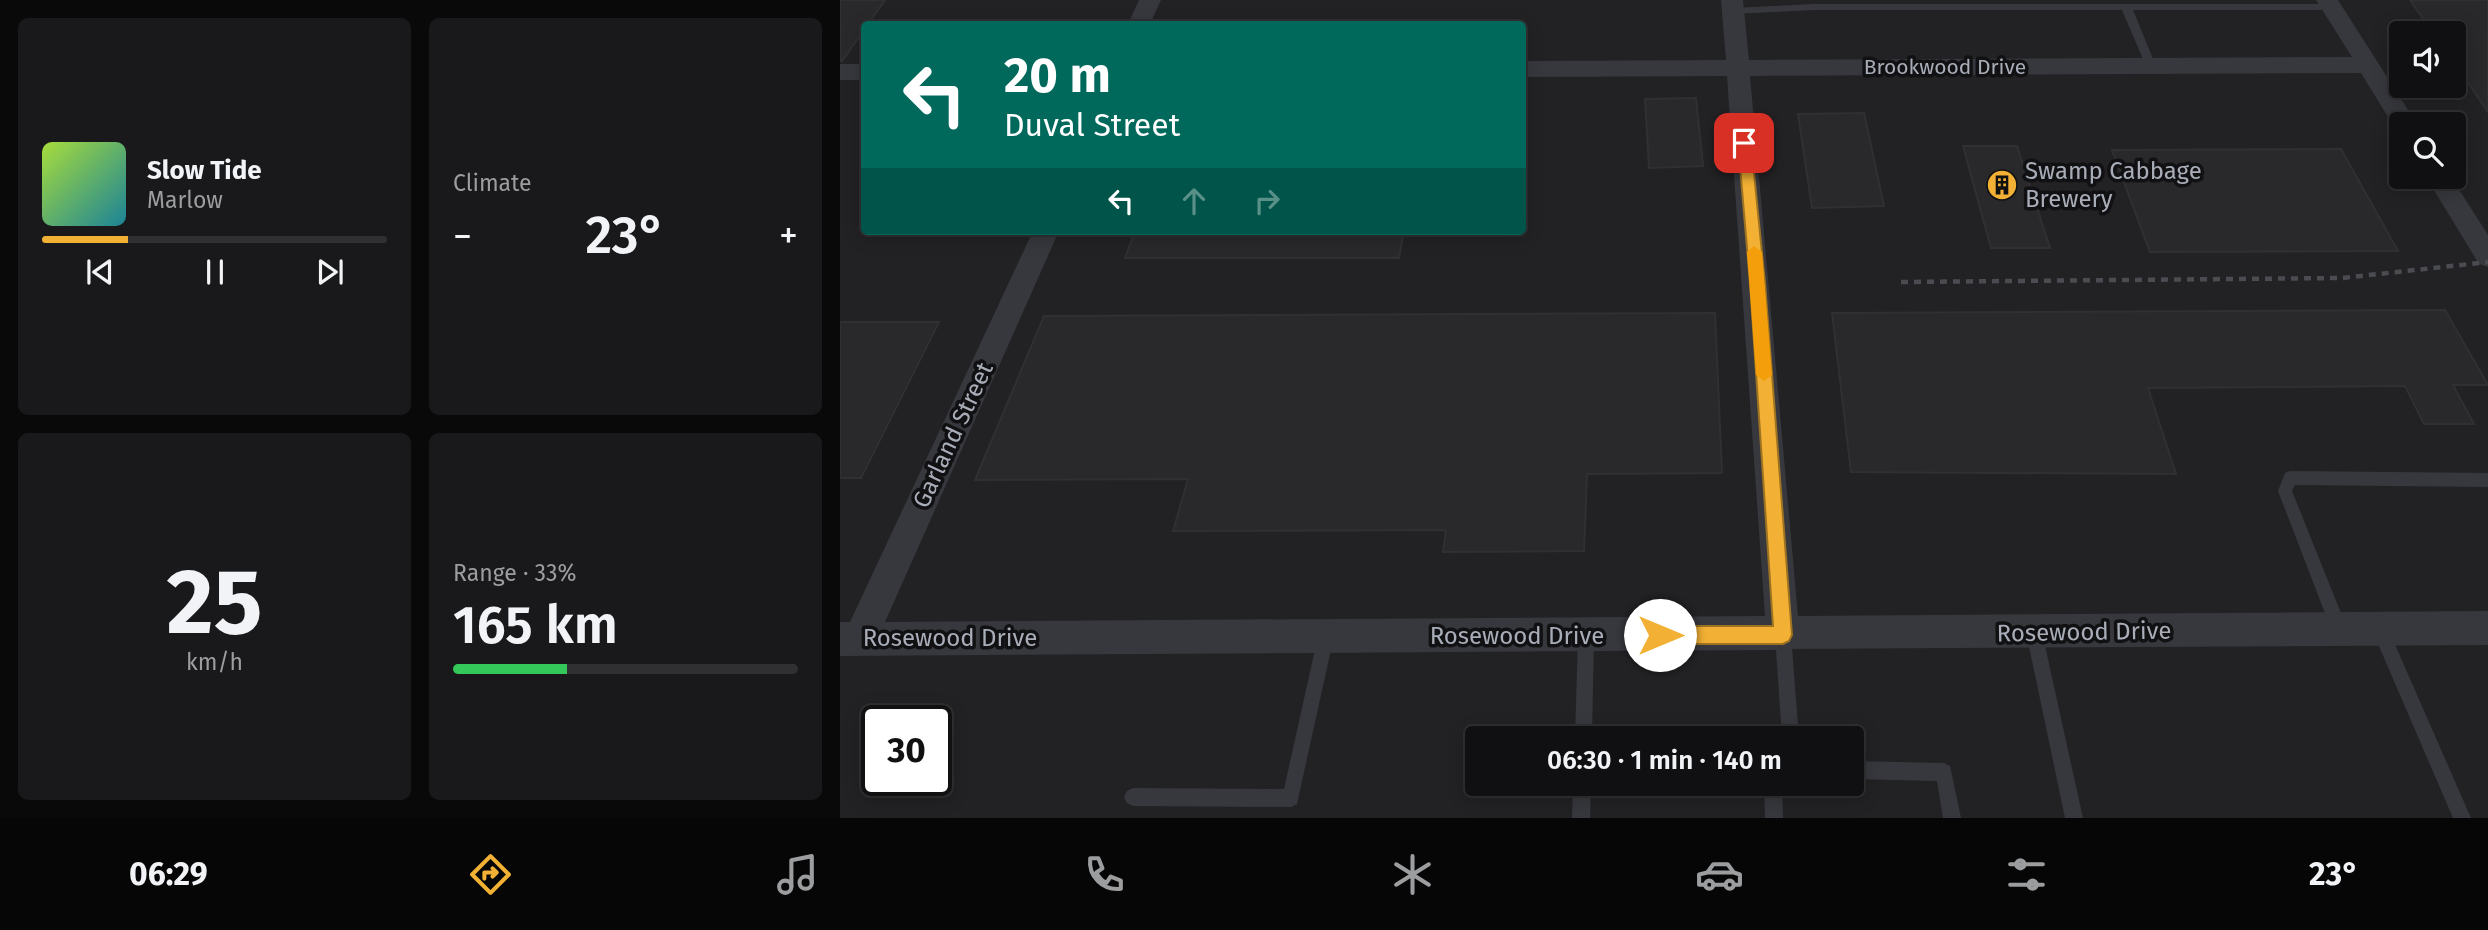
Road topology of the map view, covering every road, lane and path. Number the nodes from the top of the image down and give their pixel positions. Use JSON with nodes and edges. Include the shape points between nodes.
{"nodes":[{"id":1,"x":1150,"y":0,"type":"edge"},
{"id":2,"x":1813,"y":4,"type":"edge"},
{"id":3,"x":2329,"y":4,"type":"edge"},
{"id":4,"x":1733,"y":5,"type":"edge"},
{"id":5,"x":2126,"y":7,"type":"junction"},
{"id":6,"x":1140,"y":21,"type":"edge"},
{"id":7,"x":2367,"y":65,"type":"junction"},
{"id":8,"x":2151,"y":66,"type":"junction"},
{"id":9,"x":1737,"y":68,"type":"junction"},
{"id":10,"x":1526,"y":69,"type":"edge"},
{"id":11,"x":840,"y":72,"type":"edge"},
{"id":12,"x":861,"y":72,"type":"edge"},
{"id":13,"x":2397,"y":112,"type":"edge"},
{"id":14,"x":2446,"y":189,"type":"edge"},
{"id":15,"x":1044,"y":235,"type":"edge"},
{"id":16,"x":2488,"y":257,"type":"edge"},
{"id":17,"x":2488,"y":480,"type":"edge"},
{"id":18,"x":2488,"y":628,"type":"edge"},
{"id":19,"x":2339,"y":629,"type":"junction"},
{"id":20,"x":2380,"y":629,"type":"junction"},
{"id":21,"x":2034,"y":632,"type":"junction"},
{"id":22,"x":1783,"y":635,"type":"junction"},
{"id":23,"x":1325,"y":636,"type":"junction"},
{"id":24,"x":1586,"y":636,"type":"junction"},
{"id":25,"x":850,"y":639,"type":"edge"},
{"id":26,"x":1583,"y":726,"type":"edge"},
{"id":27,"x":1790,"y":726,"type":"edge"},
{"id":28,"x":1864,"y":770,"type":"edge"},
{"id":29,"x":1582,"y":796,"type":"edge"},
{"id":30,"x":1773,"y":796,"type":"edge"},
{"id":31,"x":1133,"y":797,"type":"dead end"},
{"id":32,"x":1581,"y":818,"type":"edge"},
{"id":33,"x":1774,"y":818,"type":"edge"},
{"id":34,"x":1952,"y":818,"type":"edge"},
{"id":35,"x":2074,"y":818,"type":"edge"},
{"id":36,"x":2462,"y":818,"type":"edge"}],
"edges":[{"from":1,"to":6,"type":"street"},
{"from":2,"to":4,"type":"lane"},
{"from":2,"to":5,"type":"lane"},
{"from":3,"to":5,"type":"lane"},
{"from":3,"to":7,"type":"street"},
{"from":4,"to":9,"type":"street"},
{"from":5,"to":8,"type":"lane"},
{"from":7,"to":8,"type":"street","name":"Brookwood Drive"},
{"from":7,"to":13,"type":"street"},
{"from":8,"to":9,"type":"street","name":"Brookwood Drive"},
{"from":9,"to":10,"type":"street","name":"Brookwood Drive"},
{"from":9,"to":22,"type":"street"},
{"from":11,"to":12,"type":"street"},
{"from":14,"to":16,"type":"street"},
{"from":15,"to":25,"type":"street","name":"Garland Street"},
{"from":17,"to":19,"type":"lane","via":[[2290,478],[2285,491]]},
{"from":18,"to":20,"type":"street","name":"Rosewood Drive"},
{"from":19,"to":20,"type":"street","name":"Rosewood Drive"},
{"from":19,"to":21,"type":"street","name":"Rosewood Drive"},
{"from":20,"to":36,"type":"lane"},
{"from":21,"to":22,"type":"street","name":"Rosewood Drive"},
{"from":21,"to":35,"type":"lane"},
{"from":22,"to":24,"type":"street","name":"Rosewood Drive"},
{"from":22,"to":27,"type":"lane"},
{"from":23,"to":24,"type":"street","name":"Rosewood Drive"},
{"from":23,"to":25,"type":"street","name":"Rosewood Drive"},
{"from":23,"to":31,"type":"lane","via":[[1291,798]]},
{"from":24,"to":26,"type":"lane"},
{"from":28,"to":34,"type":"lane","via":[[1944,772]]},
{"from":29,"to":32,"type":"lane"},
{"from":30,"to":33,"type":"lane"}]}
